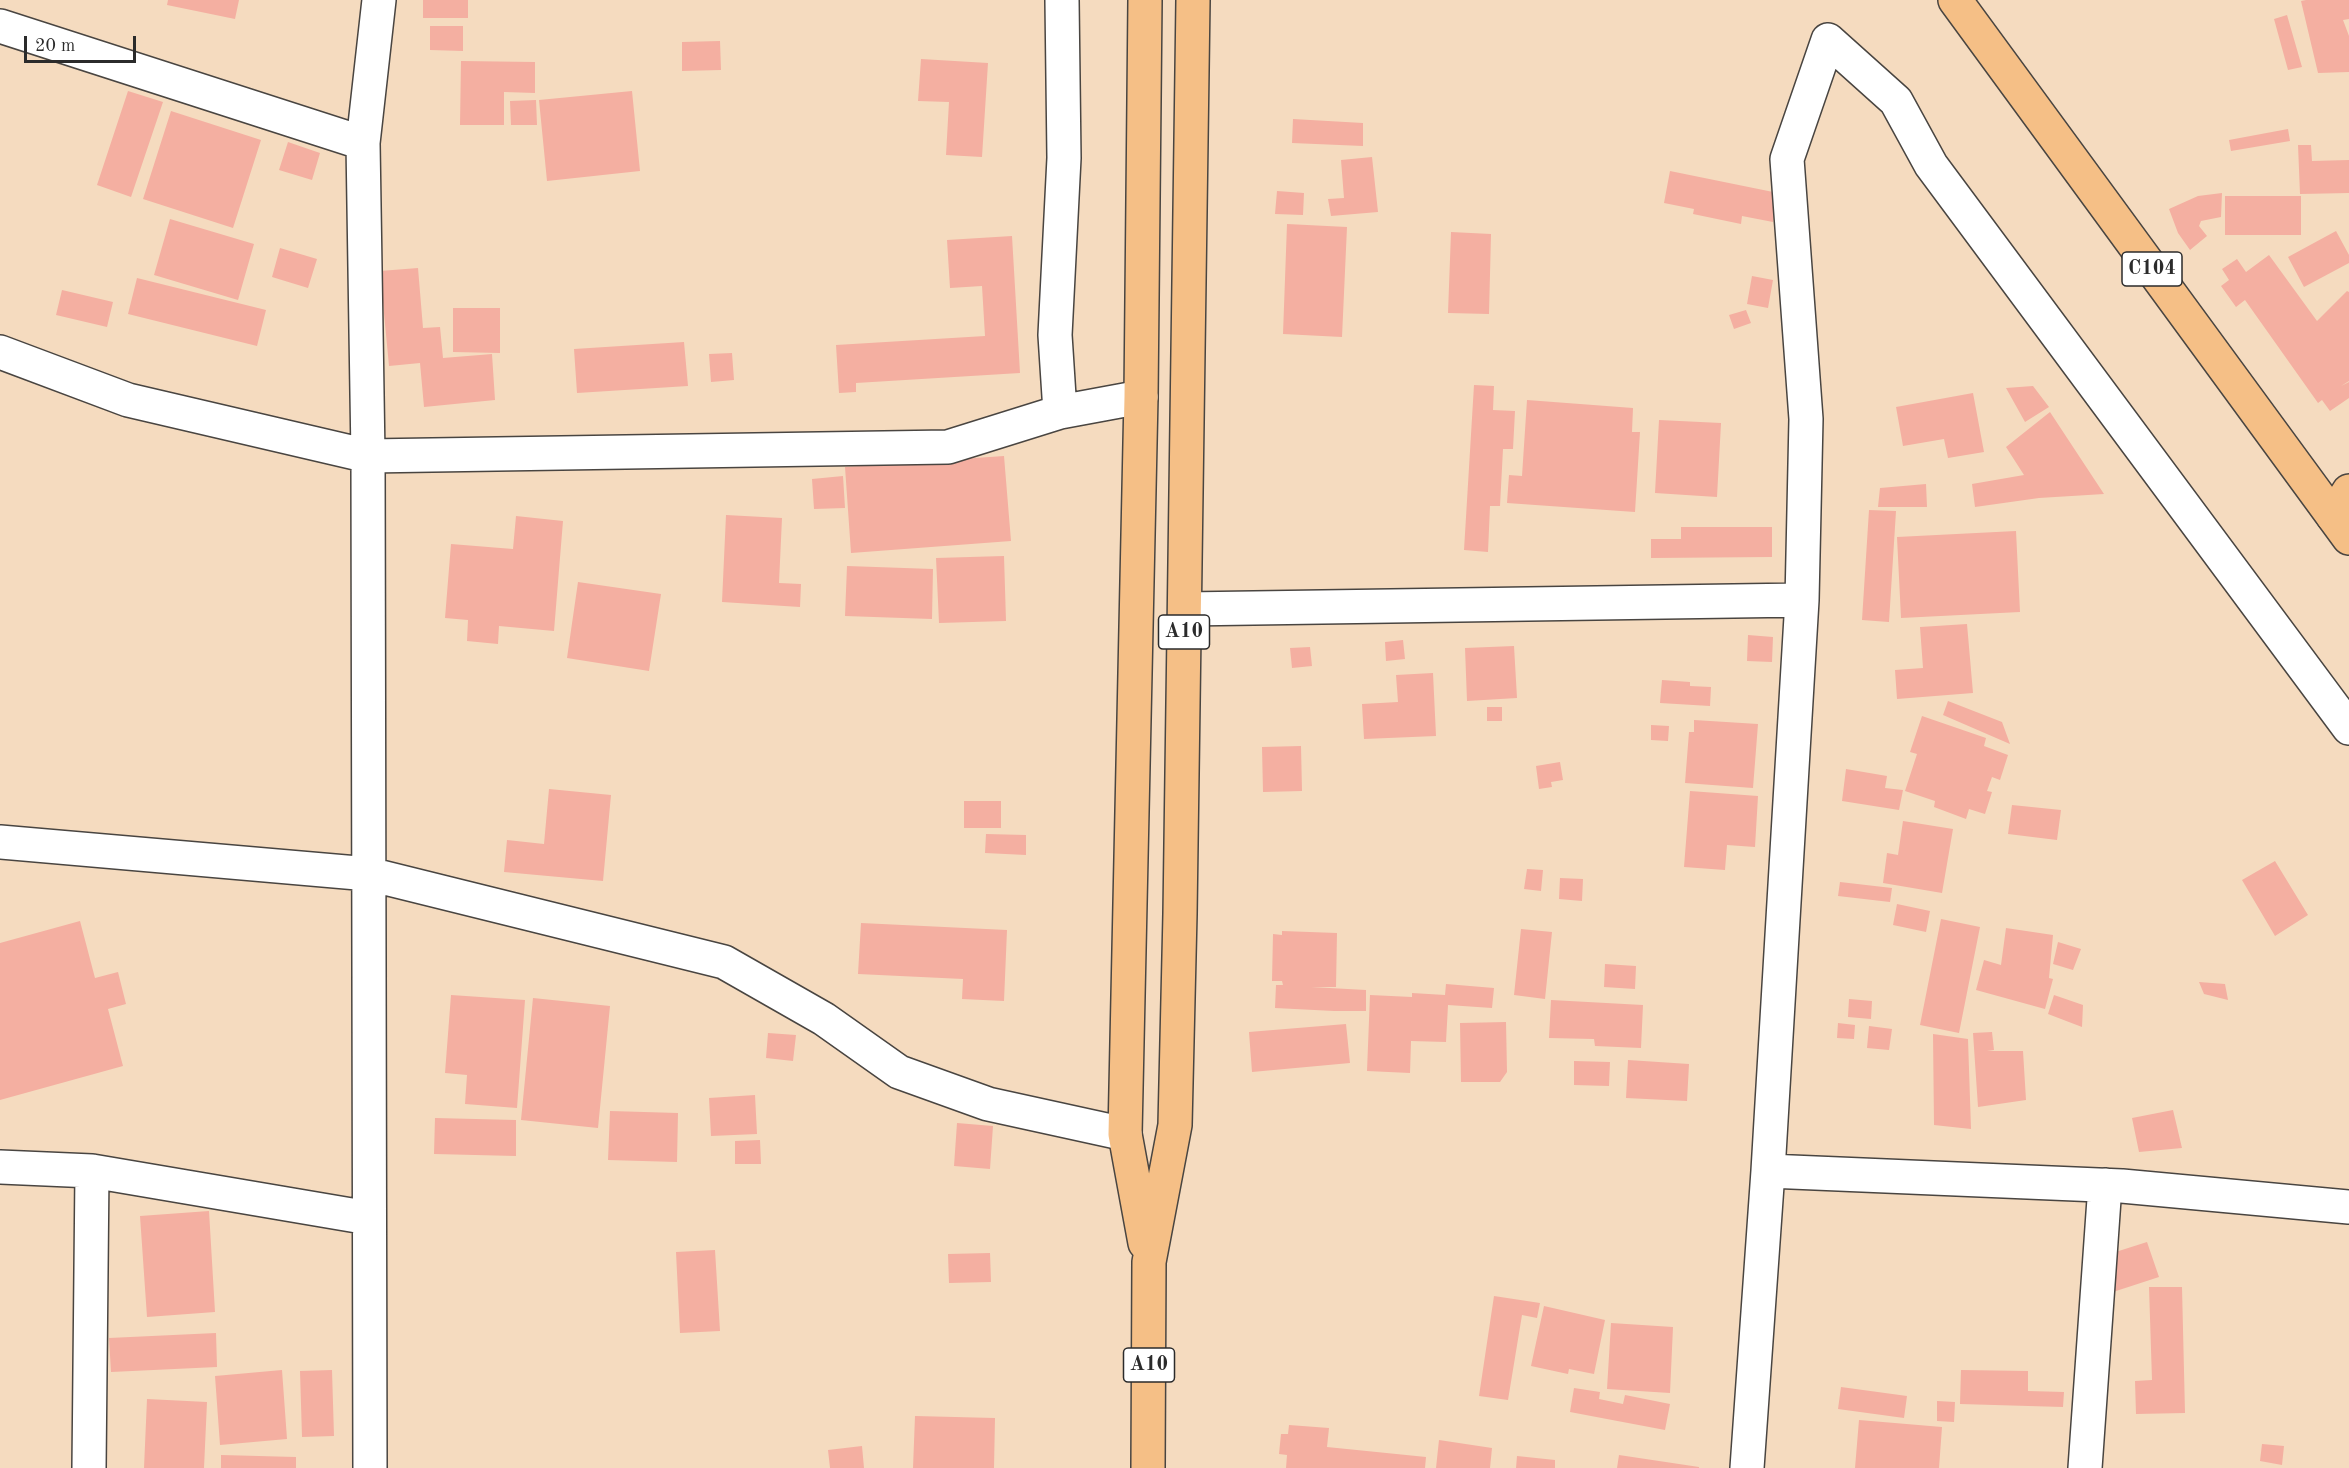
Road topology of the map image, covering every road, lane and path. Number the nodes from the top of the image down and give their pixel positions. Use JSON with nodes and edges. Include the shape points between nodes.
{"nodes":[{"id":1,"x":379,"y":0,"type":"edge"},
{"id":2,"x":1062,"y":0,"type":"edge"},
{"id":3,"x":1145,"y":0,"type":"edge"},
{"id":4,"x":1193,"y":0,"type":"edge"},
{"id":5,"x":1955,"y":0,"type":"edge"},
{"id":6,"x":0,"y":26,"type":"edge"},
{"id":7,"x":363,"y":143,"type":"junction"},
{"id":8,"x":0,"y":352,"type":"edge"},
{"id":9,"x":1141,"y":397,"type":"junction"},
{"id":10,"x":1060,"y":412,"type":"junction"},
{"id":11,"x":368,"y":456,"type":"junction"},
{"id":12,"x":2344,"y":515,"type":"edge"},
{"id":13,"x":1802,"y":600,"type":"junction"},
{"id":14,"x":1185,"y":609,"type":"junction"},
{"id":15,"x":2349,"y":728,"type":"edge"},
{"id":16,"x":0,"y":842,"type":"edge"},
{"id":17,"x":369,"y":874,"type":"junction"},
{"id":18,"x":1125,"y":1134,"type":"junction"},
{"id":19,"x":0,"y":1167,"type":"edge"},
{"id":20,"x":1768,"y":1171,"type":"junction"},
{"id":21,"x":92,"y":1172,"type":"junction"},
{"id":22,"x":2105,"y":1185,"type":"junction"},
{"id":23,"x":2349,"y":1207,"type":"edge"},
{"id":24,"x":369,"y":1218,"type":"junction"},
{"id":25,"x":1149,"y":1262,"type":"junction"},
{"id":26,"x":89,"y":1468,"type":"edge"},
{"id":27,"x":370,"y":1468,"type":"edge"},
{"id":28,"x":1148,"y":1468,"type":"edge"},
{"id":29,"x":1747,"y":1468,"type":"edge"},
{"id":30,"x":2085,"y":1468,"type":"edge"}],
"edges":[{"from":1,"to":7,"type":"street"},
{"from":2,"to":10,"type":"street","via":[[1064,158],[1055,335]]},
{"from":3,"to":9,"type":"highway","number":"A10"},
{"from":4,"to":14,"type":"highway","number":"A10"},
{"from":5,"to":12,"type":"highway","number":"C104"},
{"from":6,"to":7,"type":"street"},
{"from":7,"to":11,"type":"street"},
{"from":8,"to":11,"type":"street","via":[[128,400]]},
{"from":9,"to":10,"type":"street"},
{"from":9,"to":18,"type":"highway","number":"A10"},
{"from":10,"to":11,"type":"street","via":[[948,447]]},
{"from":11,"to":17,"type":"street"},
{"from":13,"to":14,"type":"street"},
{"from":13,"to":15,"type":"street","via":[[1806,419],[1787,159],[1828,40],[1896,101],[1931,165]]},
{"from":13,"to":20,"type":"street"},
{"from":14,"to":25,"type":"highway","number":"A10","via":[[1175,1125]]},
{"from":16,"to":17,"type":"street"},
{"from":17,"to":18,"type":"street","via":[[724,962],[824,1019],[899,1072],[988,1104]]},
{"from":17,"to":24,"type":"street"},
{"from":18,"to":25,"type":"highway","number":"A10"},
{"from":19,"to":21,"type":"street"},
{"from":20,"to":22,"type":"street"},
{"from":20,"to":29,"type":"street"},
{"from":21,"to":24,"type":"street"},
{"from":21,"to":26,"type":"street"},
{"from":22,"to":23,"type":"street"},
{"from":22,"to":30,"type":"street"},
{"from":24,"to":27,"type":"street"},
{"from":25,"to":28,"type":"highway","number":"A10"}]}
